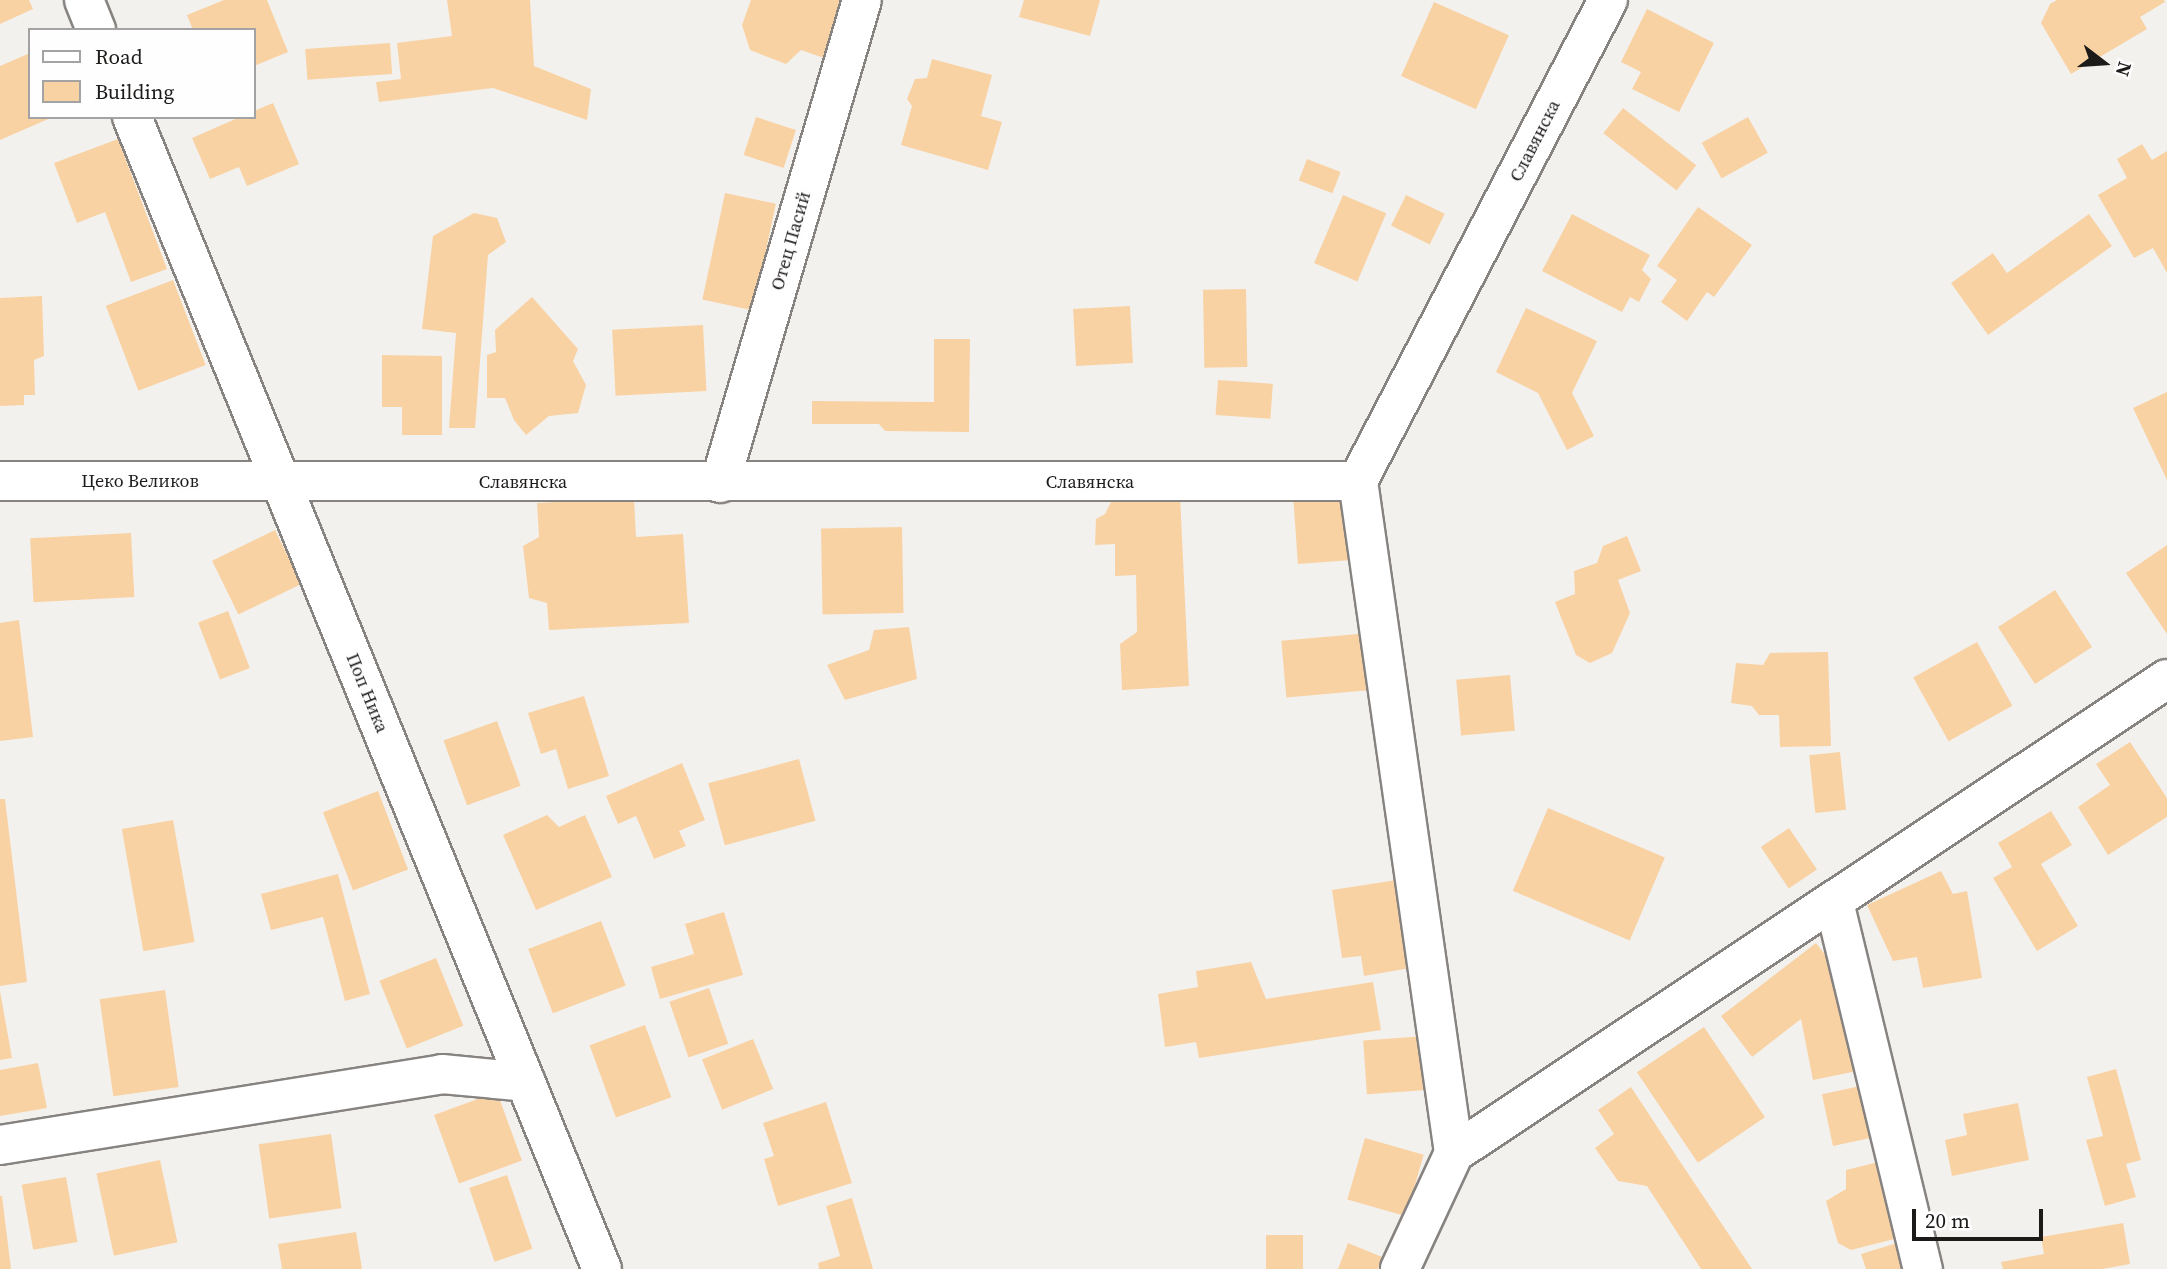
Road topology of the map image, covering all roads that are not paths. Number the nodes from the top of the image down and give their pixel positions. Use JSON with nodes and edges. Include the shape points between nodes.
{"nodes":[{"id":1,"x":83,"y":0,"type":"edge"},
{"id":2,"x":862,"y":0,"type":"edge"},
{"id":3,"x":1608,"y":0,"type":"edge"},
{"id":4,"x":95,"y":28,"type":"edge"},
{"id":5,"x":133,"y":119,"type":"edge"},
{"id":6,"x":0,"y":481,"type":"edge"},
{"id":7,"x":281,"y":481,"type":"junction"},
{"id":8,"x":1358,"y":481,"type":"junction"},
{"id":9,"x":720,"y":483,"type":"junction"},
{"id":10,"x":2167,"y":679,"type":"edge"},
{"id":11,"x":1834,"y":902,"type":"junction"},
{"id":12,"x":526,"y":1082,"type":"junction"},
{"id":13,"x":0,"y":1145,"type":"edge"},
{"id":14,"x":1454,"y":1153,"type":"junction"},
{"id":15,"x":602,"y":1269,"type":"edge"},
{"id":16,"x":1400,"y":1269,"type":"edge"},
{"id":17,"x":1923,"y":1269,"type":"edge"}],
"edges":[{"from":1,"to":4,"type":"street"},
{"from":2,"to":9,"type":"street","name":"Отец Пасий"},
{"from":3,"to":8,"type":"street","name":"Славянска"},
{"from":5,"to":7,"type":"street","name":"Поп Ника"},
{"from":6,"to":7,"type":"street","name":"Цеко Великов"},
{"from":7,"to":9,"type":"street","name":"Славянска"},
{"from":7,"to":12,"type":"street","name":"Поп Ника"},
{"from":8,"to":9,"type":"street","name":"Славянска"},
{"from":8,"to":14,"type":"street"},
{"from":10,"to":11,"type":"street"},
{"from":11,"to":14,"type":"street"},
{"from":11,"to":17,"type":"street"},
{"from":12,"to":13,"type":"street","via":[[442,1074]]},
{"from":12,"to":15,"type":"street","name":"Поп Ника"},
{"from":14,"to":16,"type":"street"}]}
